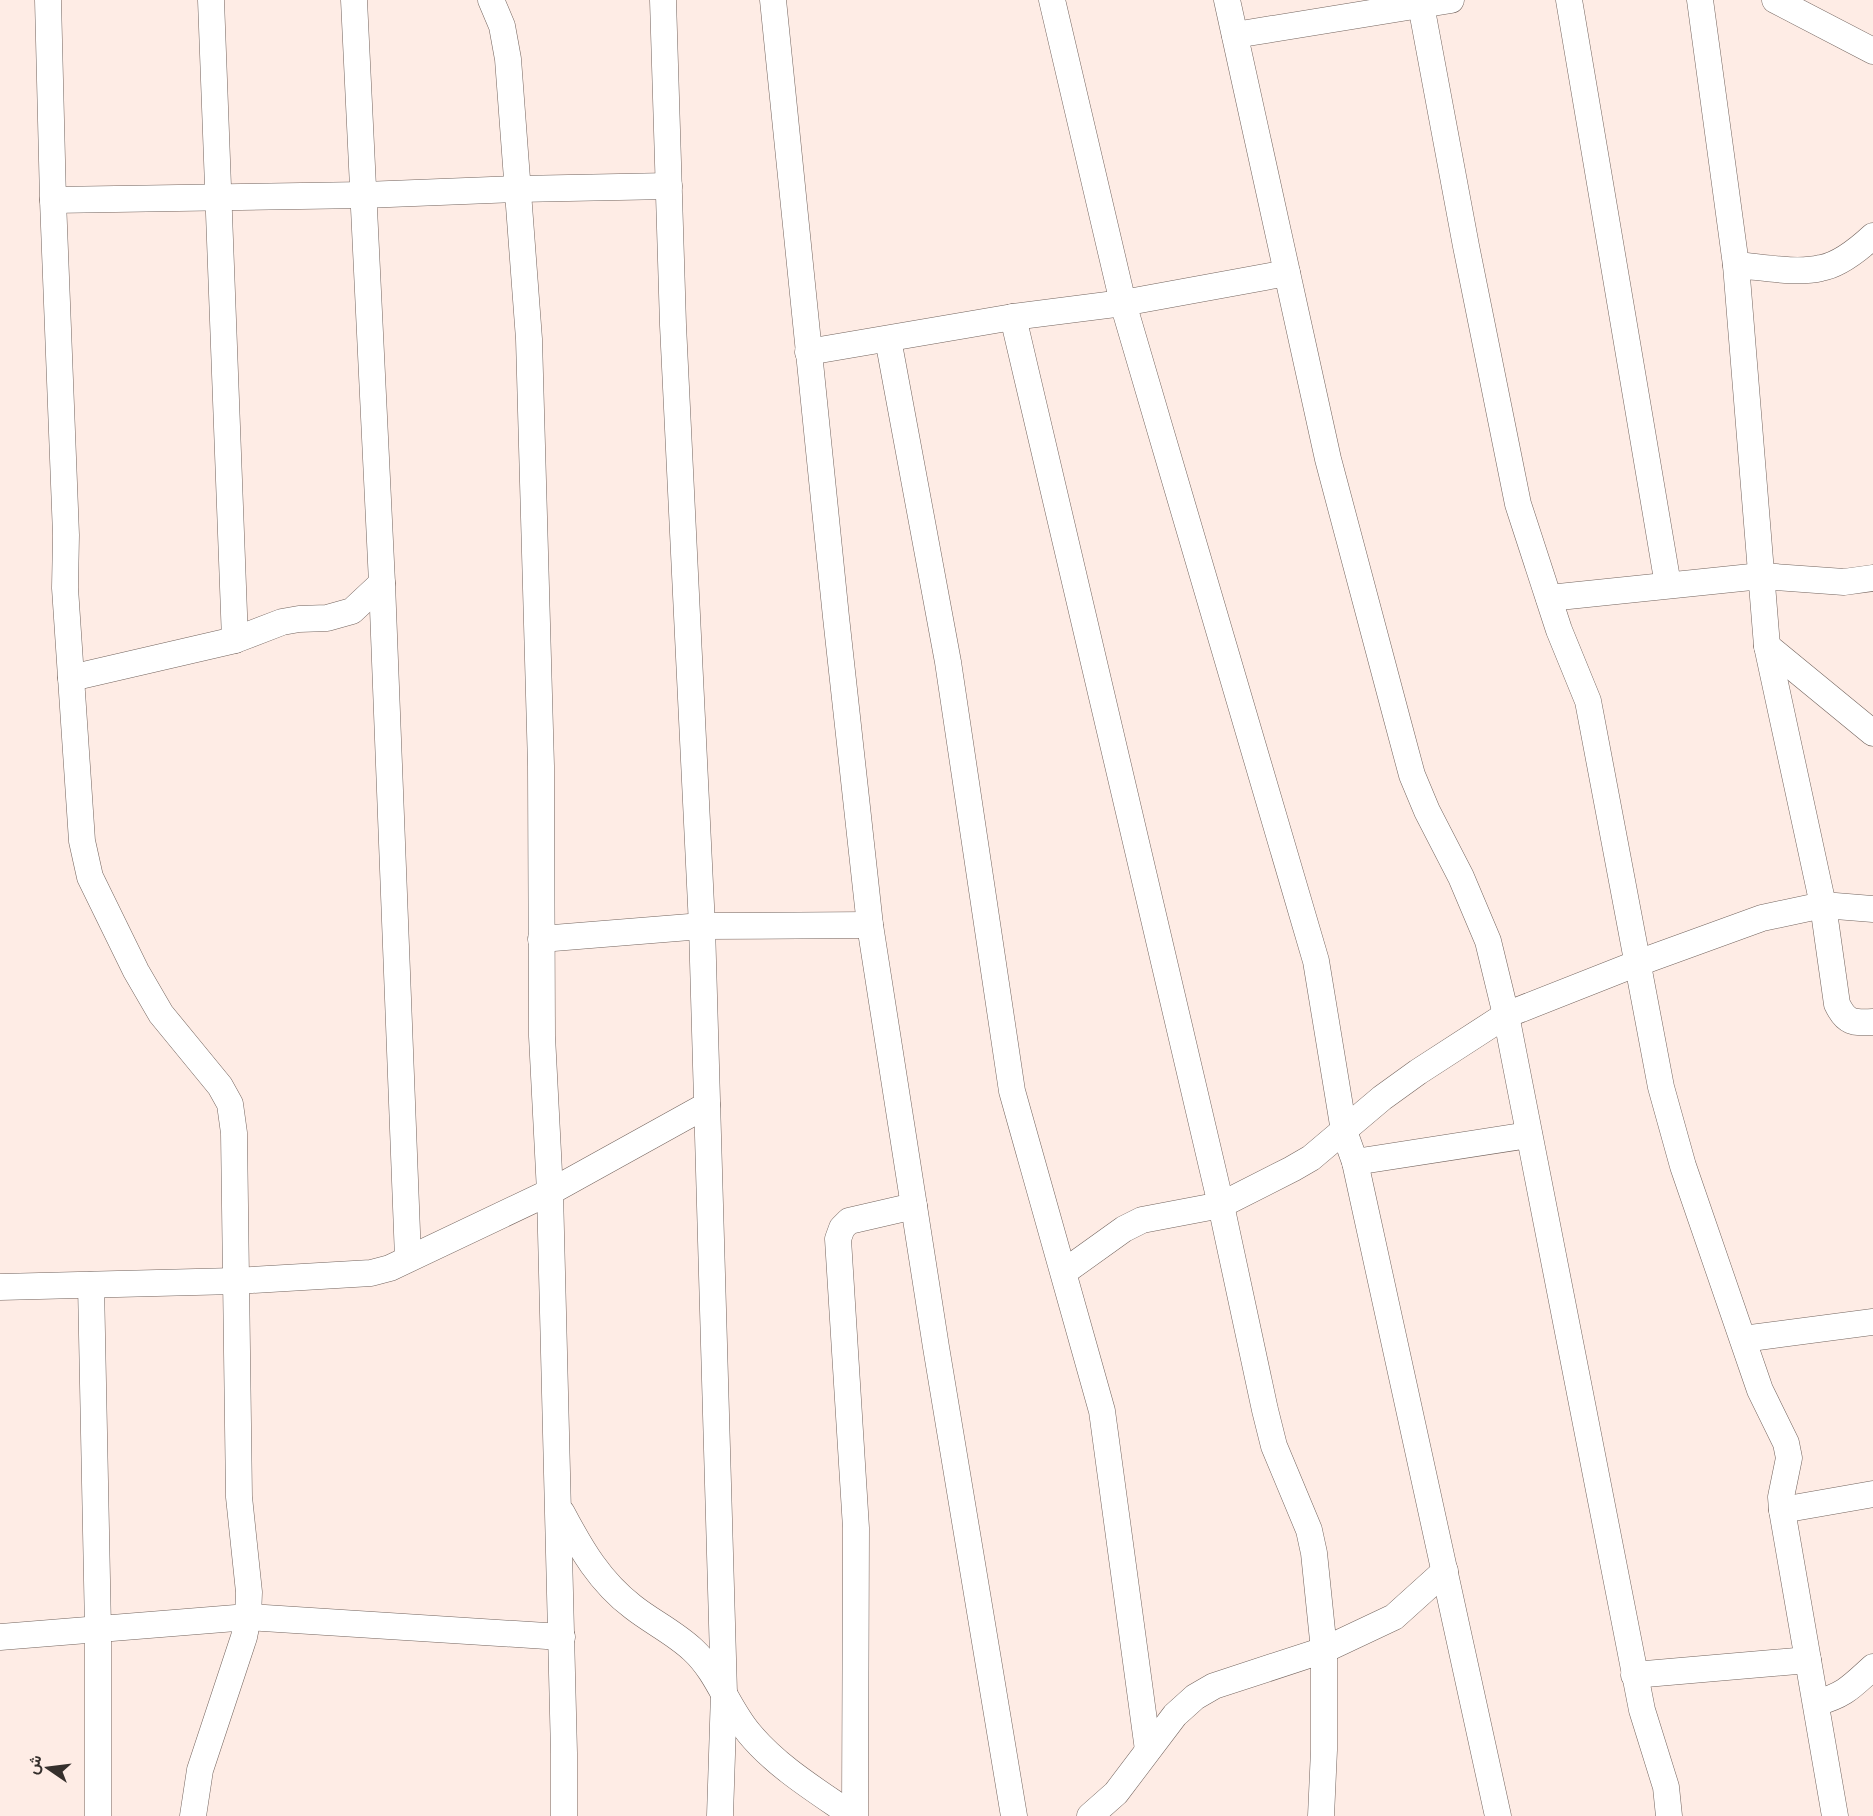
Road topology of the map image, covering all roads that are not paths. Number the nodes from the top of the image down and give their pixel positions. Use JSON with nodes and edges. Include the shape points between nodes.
{"nodes":[{"id":1,"x":48,"y":0,"type":"edge"},
{"id":2,"x":211,"y":0,"type":"edge"},
{"id":3,"x":354,"y":0,"type":"edge"},
{"id":4,"x":491,"y":0,"type":"edge"},
{"id":5,"x":663,"y":0,"type":"edge"},
{"id":6,"x":773,"y":0,"type":"edge"},
{"id":7,"x":1052,"y":0,"type":"edge"},
{"id":8,"x":1227,"y":0,"type":"edge"},
{"id":9,"x":1451,"y":0,"type":"edge"},
{"id":10,"x":1569,"y":0,"type":"edge"},
{"id":11,"x":1700,"y":0,"type":"edge"},
{"id":12,"x":1775,"y":0,"type":"edge"},
{"id":13,"x":1421,"y":5,"type":"junction"},
{"id":14,"x":1371,"y":6,"type":"edge"},
{"id":15,"x":1235,"y":34,"type":"junction"},
{"id":16,"x":1873,"y":51,"type":"edge"},
{"id":17,"x":669,"y":186,"type":"junction"},
{"id":18,"x":518,"y":189,"type":"junction"},
{"id":19,"x":364,"y":195,"type":"junction"},
{"id":20,"x":218,"y":197,"type":"junction"},
{"id":21,"x":53,"y":200,"type":"junction"},
{"id":22,"x":1873,"y":236,"type":"edge"},
{"id":23,"x":1736,"y":265,"type":"junction"},
{"id":24,"x":1287,"y":273,"type":"junction"},
{"id":25,"x":1124,"y":303,"type":"junction"},
{"id":26,"x":1013,"y":317,"type":"junction"},
{"id":27,"x":888,"y":339,"type":"junction"},
{"id":28,"x":808,"y":352,"type":"junction"},
{"id":29,"x":1761,"y":576,"type":"junction"},
{"id":30,"x":1873,"y":578,"type":"edge"},
{"id":31,"x":381,"y":583,"type":"junction"},
{"id":32,"x":1668,"y":585,"type":"junction"},
{"id":33,"x":1549,"y":598,"type":"junction"},
{"id":34,"x":235,"y":640,"type":"junction"},
{"id":35,"x":1767,"y":646,"type":"junction"},
{"id":36,"x":71,"y":678,"type":"junction"},
{"id":37,"x":1873,"y":733,"type":"edge"},
{"id":38,"x":1823,"y":905,"type":"junction"},
{"id":39,"x":1873,"y":909,"type":"edge"},
{"id":40,"x":870,"y":925,"type":"junction"},
{"id":41,"x":702,"y":926,"type":"junction"},
{"id":42,"x":541,"y":939,"type":"junction"},
{"id":43,"x":1638,"y":963,"type":"junction"},
{"id":44,"x":1506,"y":1015,"type":"junction"},
{"id":45,"x":1873,"y":1022,"type":"edge"},
{"id":46,"x":707,"y":1105,"type":"junction"},
{"id":47,"x":1344,"y":1131,"type":"junction"},
{"id":48,"x":1529,"y":1135,"type":"junction"},
{"id":49,"x":1355,"y":1161,"type":"junction"},
{"id":50,"x":550,"y":1192,"type":"junction"},
{"id":51,"x":1221,"y":1205,"type":"junction"},
{"id":52,"x":914,"y":1206,"type":"junction"},
{"id":53,"x":408,"y":1258,"type":"junction"},
{"id":54,"x":1064,"y":1272,"type":"junction"},
{"id":55,"x":234,"y":1281,"type":"junction"},
{"id":56,"x":91,"y":1285,"type":"junction"},
{"id":57,"x":0,"y":1287,"type":"edge"},
{"id":58,"x":1873,"y":1322,"type":"edge"},
{"id":59,"x":1743,"y":1339,"type":"junction"},
{"id":60,"x":1873,"y":1494,"type":"edge"},
{"id":61,"x":559,"y":1508,"type":"junction"},
{"id":62,"x":1782,"y":1510,"type":"junction"},
{"id":63,"x":1445,"y":1571,"type":"junction"},
{"id":64,"x":248,"y":1617,"type":"junction"},
{"id":65,"x":98,"y":1629,"type":"junction"},
{"id":66,"x":0,"y":1637,"type":"edge"},
{"id":67,"x":562,"y":1637,"type":"junction"},
{"id":68,"x":1324,"y":1650,"type":"junction"},
{"id":69,"x":1808,"y":1660,"type":"junction"},
{"id":70,"x":1873,"y":1667,"type":"edge"},
{"id":71,"x":1634,"y":1674,"type":"junction"},
{"id":72,"x":724,"y":1693,"type":"junction"},
{"id":73,"x":1816,"y":1703,"type":"junction"},
{"id":74,"x":1148,"y":1750,"type":"junction"},
{"id":75,"x":98,"y":1816,"type":"edge"},
{"id":76,"x":193,"y":1816,"type":"edge"},
{"id":77,"x":564,"y":1816,"type":"edge"},
{"id":78,"x":720,"y":1816,"type":"edge"},
{"id":79,"x":854,"y":1816,"type":"edge"},
{"id":80,"x":1014,"y":1816,"type":"edge"},
{"id":81,"x":1090,"y":1816,"type":"edge"},
{"id":82,"x":1322,"y":1816,"type":"edge"},
{"id":83,"x":1498,"y":1816,"type":"edge"},
{"id":84,"x":1669,"y":1816,"type":"edge"},
{"id":85,"x":1834,"y":1816,"type":"edge"}],
"edges":[{"from":1,"to":21,"type":"street"},
{"from":2,"to":20,"type":"street"},
{"from":3,"to":19,"type":"street"},
{"from":4,"to":18,"type":"street","via":[[502,26],[508,59]]},
{"from":5,"to":17,"type":"street"},
{"from":6,"to":28,"type":"street"},
{"from":7,"to":25,"type":"street"},
{"from":8,"to":15,"type":"street"},
{"from":9,"to":13,"type":"street"},
{"from":10,"to":32,"type":"street"},
{"from":11,"to":23,"type":"street"},
{"from":12,"to":16,"type":"street"},
{"from":13,"to":14,"type":"street"},
{"from":13,"to":33,"type":"street","via":[[1518,504]]},
{"from":14,"to":15,"type":"street"},
{"from":15,"to":24,"type":"street"},
{"from":17,"to":18,"type":"street"},
{"from":17,"to":41,"type":"street"},
{"from":18,"to":19,"type":"street"},
{"from":18,"to":42,"type":"street","via":[[529,339],[541,766]]},
{"from":19,"to":20,"type":"street"},
{"from":19,"to":31,"type":"street"},
{"from":20,"to":21,"type":"street"},
{"from":20,"to":34,"type":"street"},
{"from":21,"to":36,"type":"street"},
{"from":22,"to":23,"type":"street","via":[[1856,251],[1822,268],[1787,270]]},
{"from":23,"to":29,"type":"street"},
{"from":24,"to":25,"type":"street"},
{"from":24,"to":44,"type":"street","via":[[1328,459],[1413,776],[1488,941]]},
{"from":25,"to":26,"type":"street"},
{"from":25,"to":47,"type":"street","via":[[1316,961]]},
{"from":26,"to":27,"type":"street"},
{"from":26,"to":51,"type":"street"},
{"from":27,"to":28,"type":"street"},
{"from":27,"to":54,"type":"street","via":[[948,662],[1012,1091]]},
{"from":28,"to":40,"type":"street"},
{"from":29,"to":30,"type":"street","via":[[1844,582]]},
{"from":29,"to":32,"type":"street"},
{"from":29,"to":35,"type":"street"},
{"from":31,"to":34,"type":"street","via":[[352,611],[327,618],[282,622]]},
{"from":31,"to":53,"type":"street"},
{"from":32,"to":33,"type":"street"},
{"from":33,"to":43,"type":"street","via":[[1588,700]]},
{"from":34,"to":36,"type":"street"},
{"from":35,"to":37,"type":"street"},
{"from":35,"to":38,"type":"street"},
{"from":36,"to":55,"type":"street","via":[[82,841],[90,877],[161,1014],[220,1086],[230,1104],[234,1133]]},
{"from":38,"to":39,"type":"street"},
{"from":38,"to":43,"type":"street","via":[[1762,918]]},
{"from":38,"to":45,"type":"street","via":[[1837,1004],[1843,1016],[1855,1023]]},
{"from":40,"to":41,"type":"street"},
{"from":40,"to":52,"type":"street"},
{"from":41,"to":42,"type":"street"},
{"from":41,"to":46,"type":"street"},
{"from":42,"to":50,"type":"street"},
{"from":43,"to":44,"type":"street"},
{"from":43,"to":59,"type":"street","via":[[1661,1087],[1683,1166]]},
{"from":44,"to":47,"type":"street","via":[[1418,1072]]},
{"from":44,"to":48,"type":"street"},
{"from":46,"to":50,"type":"street"},
{"from":46,"to":72,"type":"street"},
{"from":47,"to":49,"type":"street"},
{"from":47,"to":51,"type":"street","via":[[1293,1169]]},
{"from":48,"to":49,"type":"street"},
{"from":48,"to":71,"type":"street"},
{"from":49,"to":63,"type":"street"},
{"from":50,"to":53,"type":"street"},
{"from":50,"to":61,"type":"street"},
{"from":51,"to":54,"type":"street","via":[[1142,1220]]},
{"from":51,"to":68,"type":"street","via":[[1274,1446],[1309,1530]]},
{"from":52,"to":79,"type":"street","via":[[849,1221],[838,1239],[856,1528]]},
{"from":52,"to":80,"type":"street"},
{"from":53,"to":55,"type":"street","via":[[371,1272]]},
{"from":54,"to":74,"type":"street","via":[[1102,1411]]},
{"from":55,"to":56,"type":"street"},
{"from":55,"to":64,"type":"street","via":[[239,1497]]},
{"from":56,"to":57,"type":"street"},
{"from":56,"to":65,"type":"street"},
{"from":58,"to":59,"type":"street"},
{"from":59,"to":62,"type":"street","via":[[1760,1390],[1786,1443]]},
{"from":60,"to":62,"type":"street"},
{"from":61,"to":67,"type":"street"},
{"from":61,"to":72,"type":"street","via":[[604,1582],[692,1648],[710,1668]]},
{"from":62,"to":69,"type":"street"},
{"from":63,"to":68,"type":"street","via":[[1394,1617]]},
{"from":63,"to":83,"type":"street"},
{"from":64,"to":65,"type":"street"},
{"from":64,"to":67,"type":"street"},
{"from":64,"to":76,"type":"street","via":[[200,1770]]},
{"from":65,"to":66,"type":"street"},
{"from":65,"to":75,"type":"street"},
{"from":67,"to":77,"type":"street"},
{"from":68,"to":74,"type":"street","via":[[1214,1686],[1195,1696]]},
{"from":68,"to":82,"type":"street"},
{"from":69,"to":71,"type":"street"},
{"from":69,"to":73,"type":"street"},
{"from":70,"to":73,"type":"street","via":[[1838,1697]]},
{"from":71,"to":84,"type":"street","via":[[1647,1731],[1666,1787]]},
{"from":72,"to":78,"type":"street"},
{"from":72,"to":79,"type":"street","via":[[749,1733],[778,1762]]},
{"from":73,"to":85,"type":"street"},
{"from":74,"to":81,"type":"street","via":[[1116,1792]]}]}
